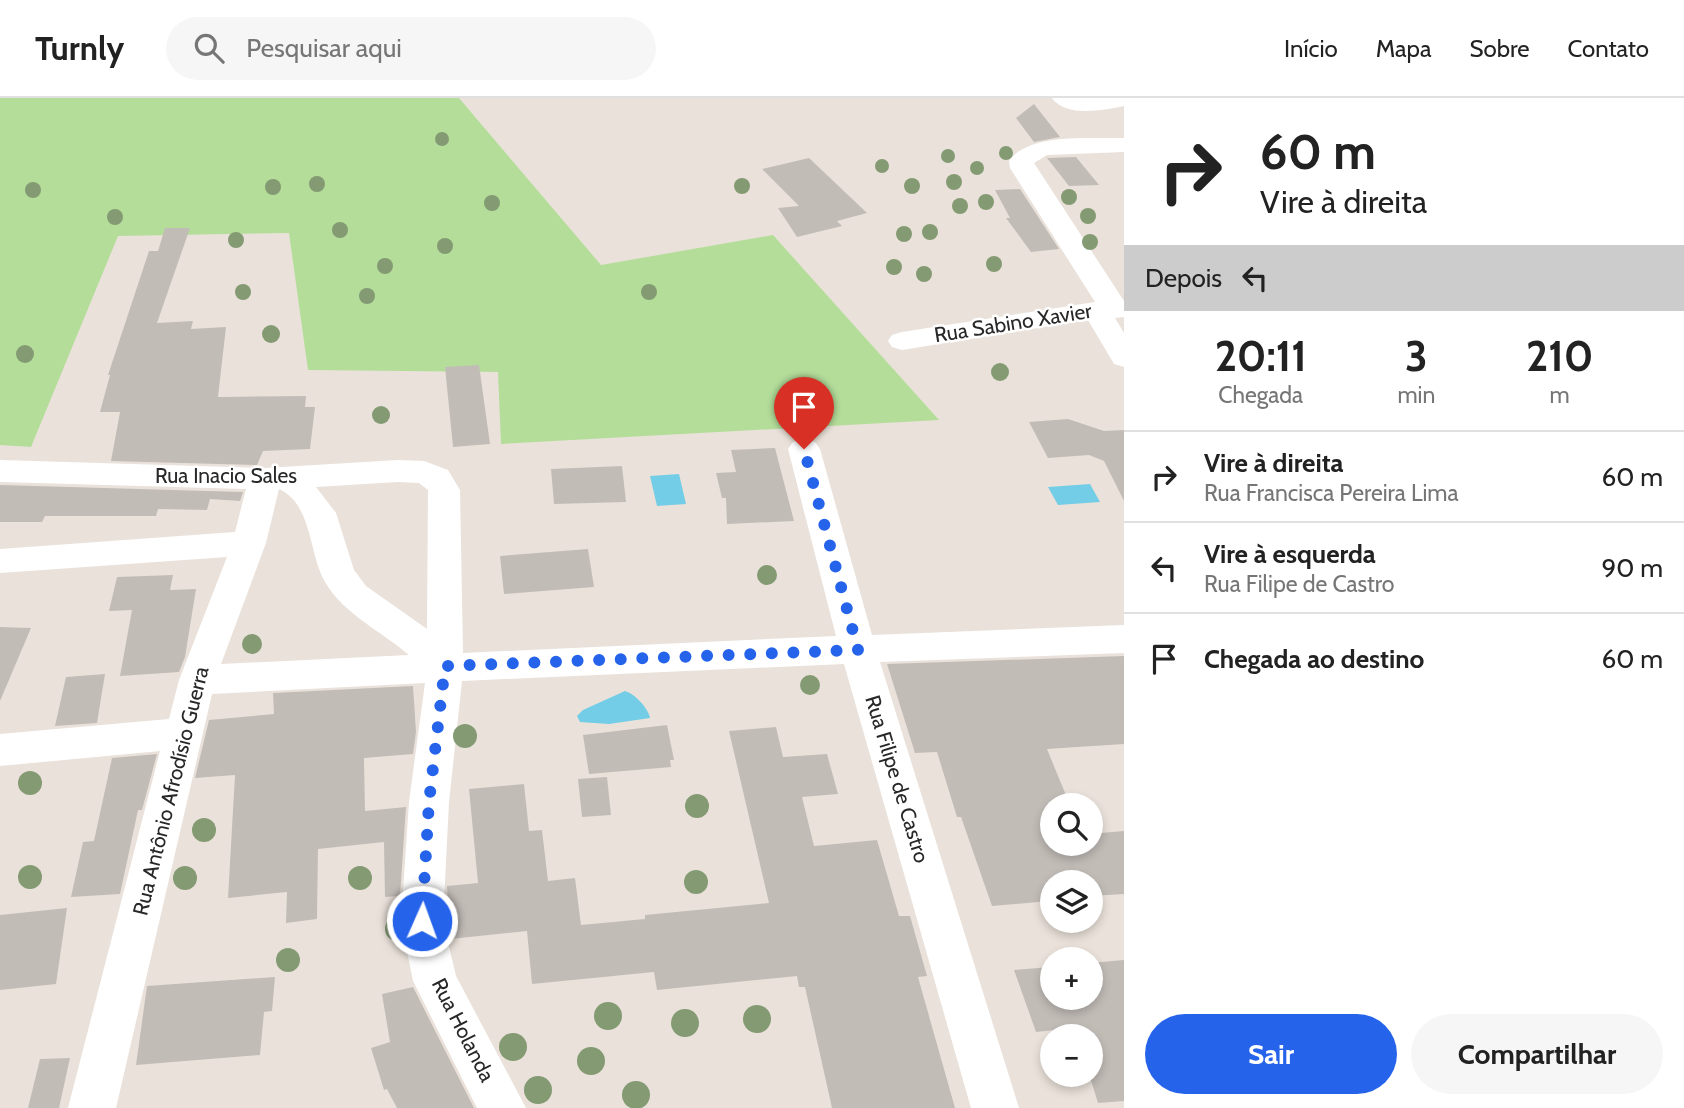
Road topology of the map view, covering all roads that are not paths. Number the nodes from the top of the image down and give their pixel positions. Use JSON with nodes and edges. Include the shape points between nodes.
{"nodes":[{"id":1,"x":1063,"y":98,"type":"edge"},
{"id":2,"x":1124,"y":99,"type":"edge"},
{"id":3,"x":1124,"y":145,"type":"edge"},
{"id":4,"x":1112,"y":309,"type":"edge"},
{"id":5,"x":902,"y":341,"type":"dead end"},
{"id":6,"x":1124,"y":358,"type":"edge"},
{"id":7,"x":804,"y":449,"type":"dead end"},
{"id":8,"x":0,"y":471,"type":"edge"},
{"id":9,"x":277,"y":478,"type":"junction"},
{"id":10,"x":444,"y":490,"type":"joint"},
{"id":11,"x":249,"y":543,"type":"junction"},
{"id":12,"x":0,"y":561,"type":"edge"},
{"id":13,"x":1124,"y":639,"type":"edge"},
{"id":14,"x":858,"y":650,"type":"junction"},
{"id":15,"x":445,"y":666,"type":"junction"},
{"id":16,"x":197,"y":680,"type":"junction"},
{"id":17,"x":185,"y":733,"type":"junction"},
{"id":18,"x":0,"y":750,"type":"edge"},
{"id":19,"x":92,"y":1108,"type":"edge"},
{"id":20,"x":502,"y":1108,"type":"edge"},
{"id":21,"x":995,"y":1108,"type":"edge"}],
"edges":[{"from":1,"to":2,"type":"street","via":[[1103,104]]},
{"from":3,"to":4,"type":"street","via":[[1047,148],[1021,161]]},
{"from":4,"to":5,"type":"street","name":"Rua Sabino Xavier"},
{"from":4,"to":6,"type":"street"},
{"from":7,"to":14,"type":"street","name":"Rua Filipe de Castro"},
{"from":8,"to":9,"type":"street","name":"Rua Inacio Sales"},
{"from":9,"to":10,"type":"street","name":"Rua Inacio Sales","via":[[424,472],[437,478]]},
{"from":9,"to":11,"type":"street","name":"Rua Antônio Afrodísio Guerra"},
{"from":9,"to":15,"type":"street","via":[[320,513],[338,574],[354,595]]},
{"from":10,"to":15,"type":"street","name":"Rua Holanda"},
{"from":11,"to":12,"type":"street"},
{"from":11,"to":16,"type":"street","name":"Rua Antônio Afrodísio Guerra"},
{"from":13,"to":14,"type":"street"},
{"from":14,"to":15,"type":"street"},
{"from":14,"to":21,"type":"street","name":"Rua Filipe de Castro"},
{"from":15,"to":16,"type":"street"},
{"from":15,"to":20,"type":"street","name":"Rua Holanda","via":[[429,802],[422,921],[435,981]]},
{"from":16,"to":17,"type":"street","name":"Rua Antônio Afrodísio Guerra"},
{"from":17,"to":18,"type":"street"},
{"from":17,"to":19,"type":"street","name":"Rua Antônio Afrodísio Guerra"}]}
